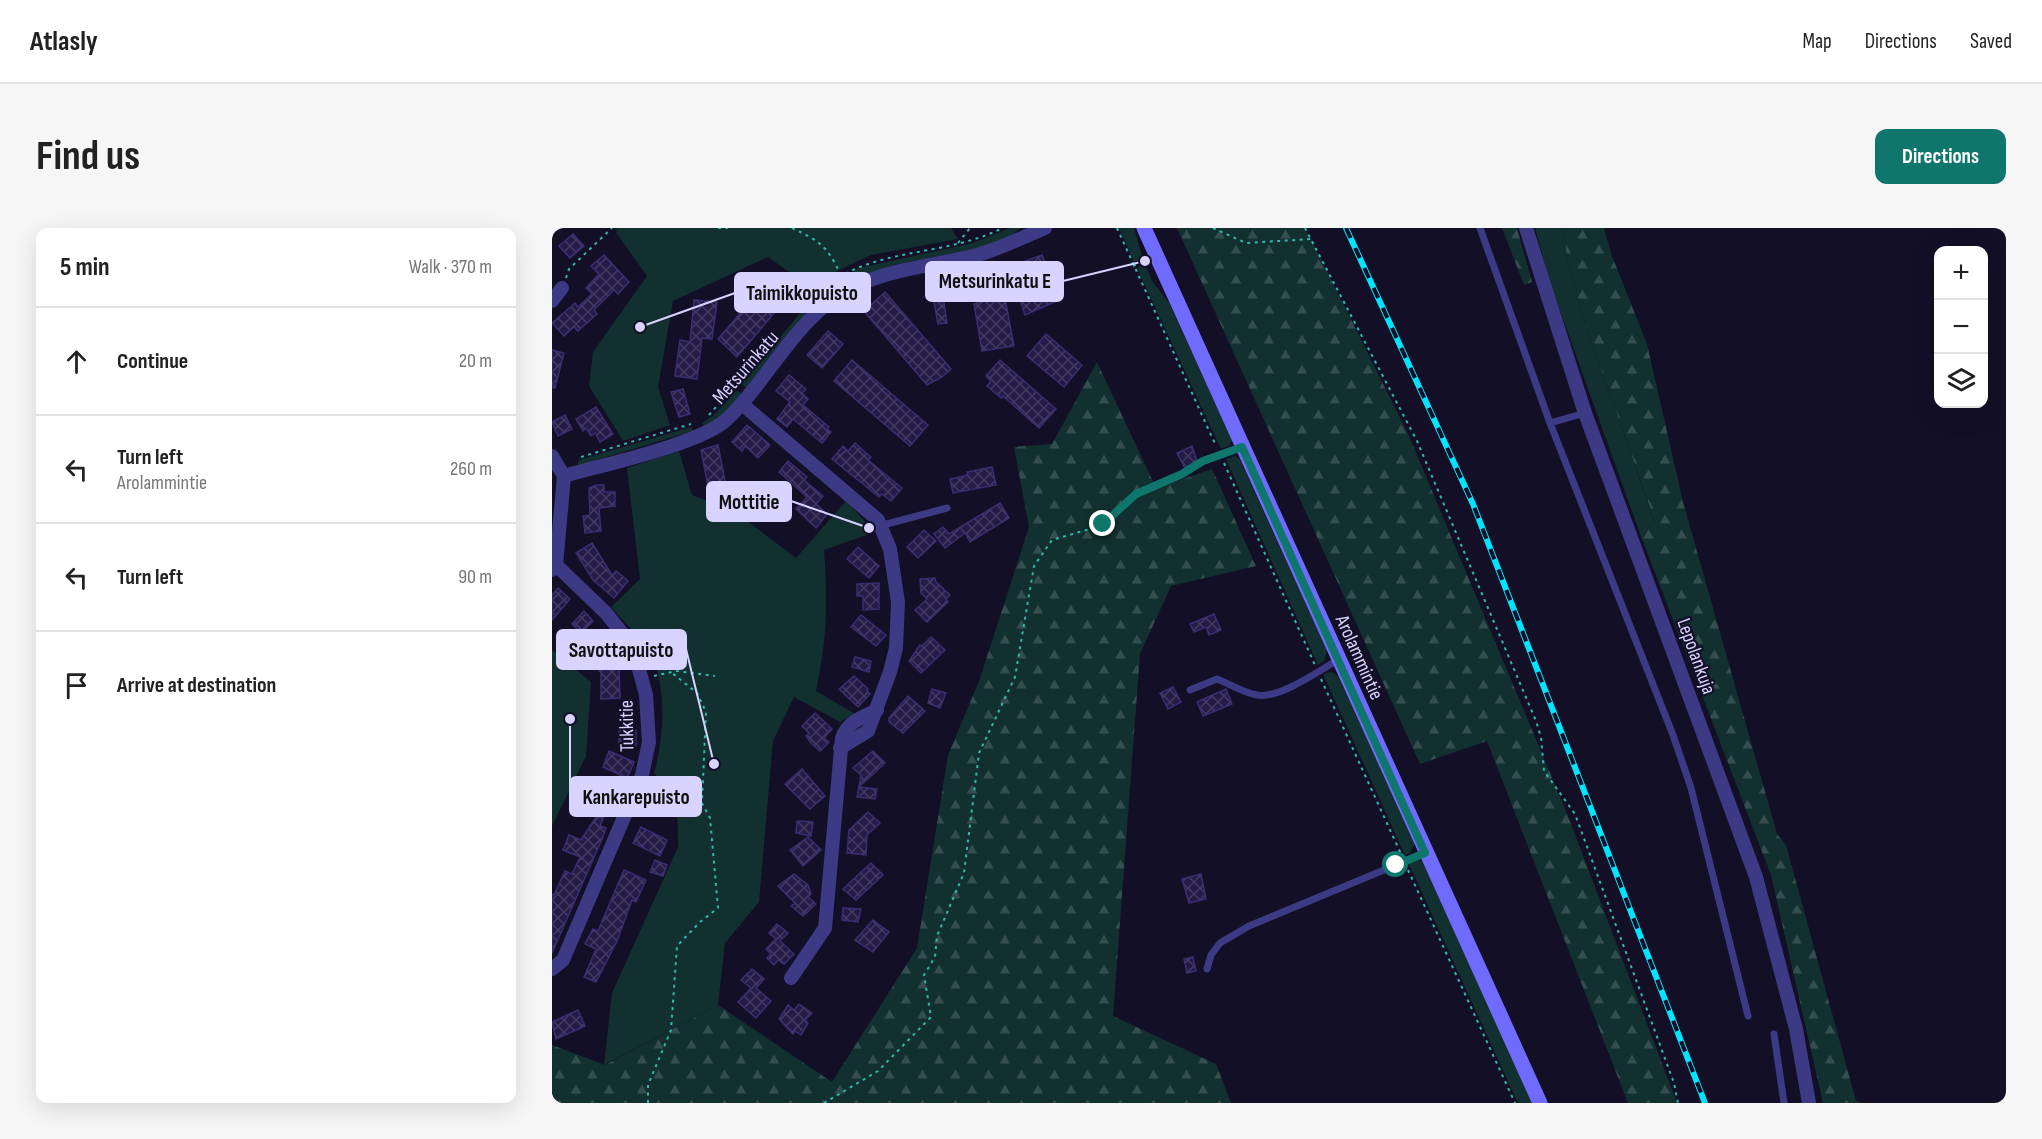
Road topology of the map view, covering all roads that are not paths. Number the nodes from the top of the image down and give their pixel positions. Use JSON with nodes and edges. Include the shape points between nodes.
{"nodes":[{"id":1,"x":1144,"y":228,"type":"edge"},
{"id":2,"x":1480,"y":228,"type":"edge"},
{"id":3,"x":1526,"y":228,"type":"edge"},
{"id":4,"x":1036,"y":230,"type":"edge"},
{"id":5,"x":562,"y":288,"type":"road end"},
{"id":6,"x":552,"y":301,"type":"edge"},
{"id":7,"x":741,"y":404,"type":"junction"},
{"id":8,"x":1585,"y":413,"type":"junction"},
{"id":9,"x":1550,"y":423,"type":"junction"},
{"id":10,"x":1242,"y":447,"type":"junction"},
{"id":11,"x":552,"y":456,"type":"edge"},
{"id":12,"x":1203,"y":461,"type":"road end"},
{"id":13,"x":564,"y":476,"type":"junction"},
{"id":14,"x":946,"y":508,"type":"dead end"},
{"id":15,"x":883,"y":525,"type":"junction"},
{"id":16,"x":554,"y":568,"type":"edge"},
{"id":17,"x":1338,"y":660,"type":"junction"},
{"id":18,"x":1190,"y":690,"type":"dead end"},
{"id":19,"x":1425,"y":853,"type":"junction"},
{"id":20,"x":552,"y":969,"type":"edge"},
{"id":21,"x":1207,"y":969,"type":"dead end"},
{"id":22,"x":791,"y":978,"type":"dead end"},
{"id":23,"x":1748,"y":1016,"type":"dead end"},
{"id":24,"x":1774,"y":1034,"type":"dead end"},
{"id":25,"x":1540,"y":1103,"type":"edge"},
{"id":26,"x":1784,"y":1103,"type":"edge"},
{"id":27,"x":1809,"y":1103,"type":"edge"}],
"edges":[{"from":1,"to":10,"type":"street","name":"Arolammintie"},
{"from":2,"to":9,"type":"lane"},
{"from":3,"to":8,"type":"street","name":"Lepolankuja"},
{"from":4,"to":7,"type":"street","name":"Metsurinkatu","via":[[980,254],[879,275],[850,289],[814,316]]},
{"from":5,"to":6,"type":"street"},
{"from":7,"to":13,"type":"street","name":"Metsurinkatu","via":[[719,426],[702,435]]},
{"from":7,"to":15,"type":"street"},
{"from":8,"to":9,"type":"lane"},
{"from":8,"to":27,"type":"street","name":"Lepolankuja","via":[[1756,877],[1796,1029]]},
{"from":9,"to":23,"type":"lane","via":[[1684,767]]},
{"from":10,"to":12,"type":"lane"},
{"from":10,"to":17,"type":"street","name":"Arolammintie"},
{"from":11,"to":13,"type":"street"},
{"from":13,"to":16,"type":"street"},
{"from":14,"to":15,"type":"lane"},
{"from":15,"to":22,"type":"street","via":[[897,578],[898,624],[890,672],[877,710],[846,728],[840,748],[825,928]]},
{"from":16,"to":20,"type":"street","name":"Tukkitie","via":[[606,613],[633,647],[642,678],[649,742],[642,775],[563,960]]},
{"from":17,"to":18,"type":"lane","via":[[1269,694],[1258,695],[1217,679]]},
{"from":17,"to":19,"type":"street","name":"Arolammintie"},
{"from":19,"to":21,"type":"lane","via":[[1249,926],[1220,943],[1210,955]]},
{"from":19,"to":25,"type":"street","name":"Arolammintie"},
{"from":24,"to":26,"type":"lane"}]}
